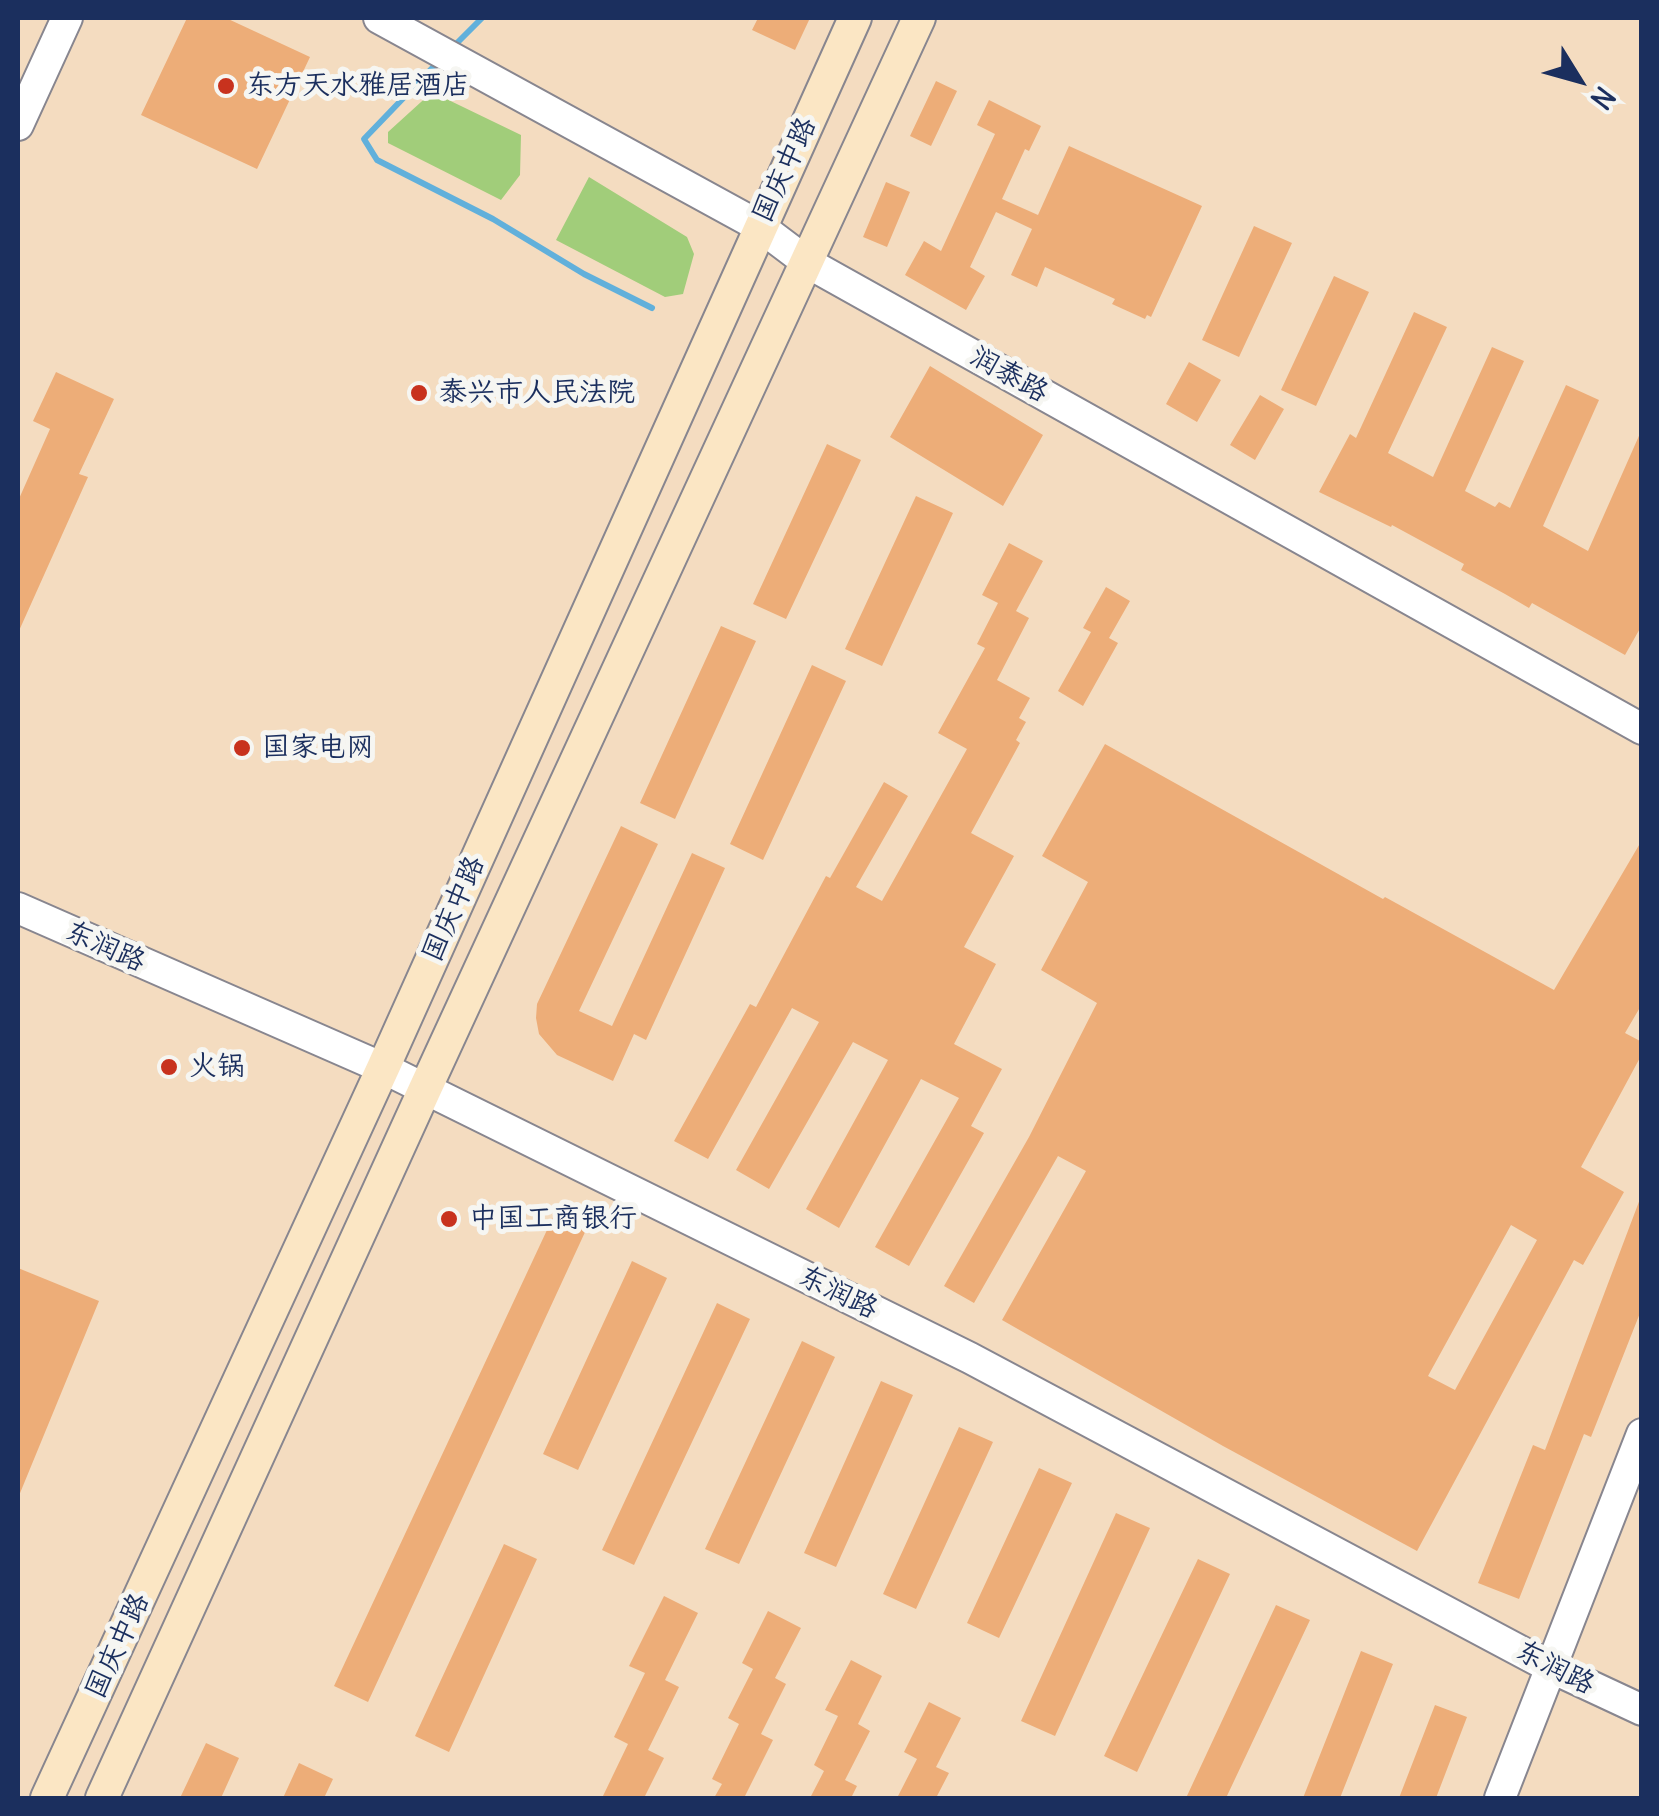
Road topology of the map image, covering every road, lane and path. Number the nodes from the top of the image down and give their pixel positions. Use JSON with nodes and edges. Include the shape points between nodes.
{"nodes":[{"id":1,"x":68,"y":18,"type":"edge"},
{"id":2,"x":855,"y":18,"type":"edge"},
{"id":3,"x":920,"y":18,"type":"edge"},
{"id":4,"x":391,"y":24,"type":"edge"},
{"id":5,"x":18,"y":125,"type":"edge"},
{"id":6,"x":759,"y":226,"type":"junction"},
{"id":7,"x":808,"y":263,"type":"junction"},
{"id":8,"x":1642,"y":730,"type":"edge"},
{"id":9,"x":18,"y":908,"type":"edge"},
{"id":10,"x":383,"y":1068,"type":"junction"},
{"id":11,"x":425,"y":1089,"type":"junction"},
{"id":12,"x":1642,"y":1434,"type":"edge"},
{"id":13,"x":1552,"y":1668,"type":"junction"},
{"id":14,"x":1642,"y":1710,"type":"edge"},
{"id":15,"x":48,"y":1798,"type":"edge"},
{"id":16,"x":102,"y":1798,"type":"edge"},
{"id":17,"x":1500,"y":1798,"type":"edge"}],
"edges":[{"from":1,"to":5,"type":"street"},
{"from":2,"to":6,"type":"main road","name":"国庆中路"},
{"from":3,"to":7,"type":"main road"},
{"from":4,"to":6,"type":"street","name":"润泰路"},
{"from":6,"to":7,"type":"street","name":"润泰路"},
{"from":6,"to":10,"type":"main road","name":"国庆中路"},
{"from":7,"to":8,"type":"street","name":"润泰路"},
{"from":7,"to":11,"type":"main road"},
{"from":9,"to":10,"type":"street","name":"东润路"},
{"from":10,"to":11,"type":"street","name":"东润路"},
{"from":10,"to":15,"type":"main road","name":"国庆中路"},
{"from":11,"to":13,"type":"street","name":"东润路","via":[[970,1358]]},
{"from":11,"to":16,"type":"main road"},
{"from":12,"to":13,"type":"street"},
{"from":13,"to":14,"type":"street","name":"东润路"},
{"from":13,"to":17,"type":"street"}]}
